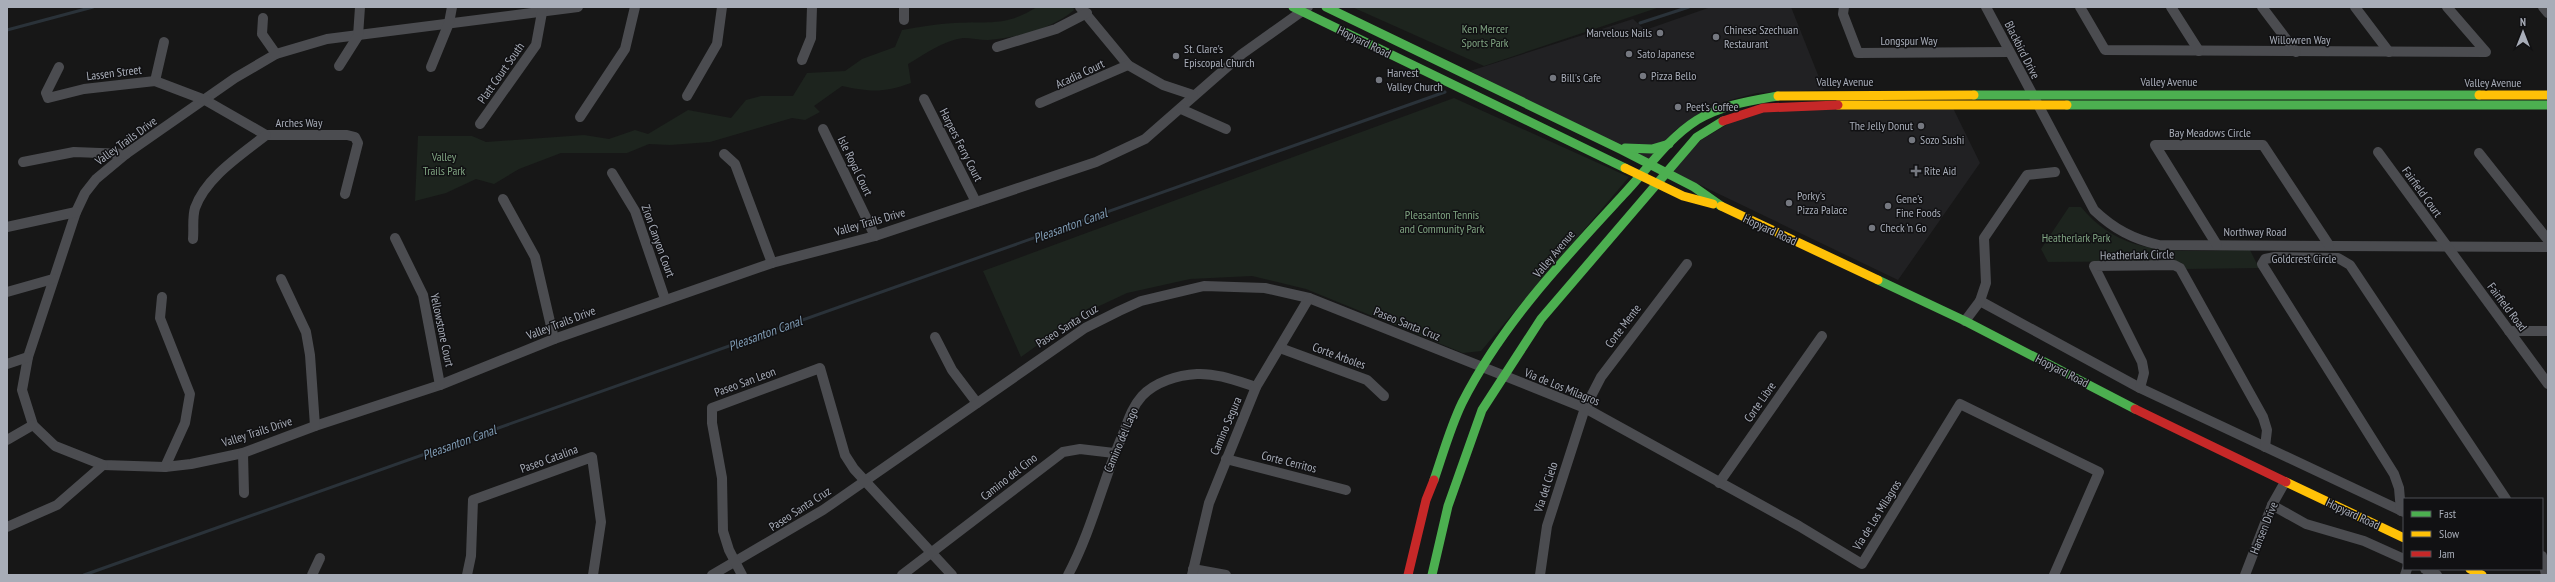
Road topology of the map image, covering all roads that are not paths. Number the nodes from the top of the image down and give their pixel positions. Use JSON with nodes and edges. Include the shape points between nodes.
{"nodes":[{"id":1,"x":360,"y":7,"type":"edge"},
{"id":2,"x":452,"y":7,"type":"edge"},
{"id":3,"x":578,"y":7,"type":"edge"},
{"id":4,"x":635,"y":7,"type":"edge"},
{"id":5,"x":722,"y":7,"type":"edge"},
{"id":6,"x":812,"y":7,"type":"edge"},
{"id":7,"x":904,"y":7,"type":"edge"},
{"id":8,"x":1080,"y":7,"type":"edge"},
{"id":9,"x":1293,"y":7,"type":"edge"},
{"id":10,"x":1326,"y":7,"type":"edge"},
{"id":11,"x":1844,"y":7,"type":"edge"},
{"id":12,"x":1986,"y":7,"type":"edge"},
{"id":13,"x":2080,"y":7,"type":"edge"},
{"id":14,"x":2171,"y":7,"type":"edge"},
{"id":15,"x":2262,"y":7,"type":"edge"},
{"id":16,"x":2355,"y":7,"type":"edge"},
{"id":17,"x":2448,"y":7,"type":"edge"},
{"id":18,"x":2543,"y":7,"type":"edge"},
{"id":19,"x":543,"y":9,"type":"edge"},
{"id":20,"x":1305,"y":9,"type":"edge"},
{"id":21,"x":1337,"y":10,"type":"edge"},
{"id":22,"x":2548,"y":12,"type":"edge"},
{"id":23,"x":1087,"y":13,"type":"junction"},
{"id":24,"x":263,"y":18,"type":"dead end"},
{"id":25,"x":904,"y":20,"type":"dead end"},
{"id":26,"x":449,"y":23,"type":"junction"},
{"id":27,"x":358,"y":36,"type":"junction"},
{"id":28,"x":164,"y":42,"type":"dead end"},
{"id":29,"x":997,"y":47,"type":"dead end"},
{"id":30,"x":2009,"y":52,"type":"junction"},
{"id":31,"x":2199,"y":52,"type":"junction"},
{"id":32,"x":2296,"y":52,"type":"junction"},
{"id":33,"x":2389,"y":52,"type":"junction"},
{"id":34,"x":276,"y":54,"type":"junction"},
{"id":35,"x":802,"y":60,"type":"dead end"},
{"id":36,"x":1128,"y":65,"type":"junction"},
{"id":37,"x":339,"y":66,"type":"dead end"},
{"id":38,"x":59,"y":67,"type":"dead end"},
{"id":39,"x":431,"y":67,"type":"dead end"},
{"id":40,"x":155,"y":81,"type":"junction"},
{"id":41,"x":2031,"y":94,"type":"junction"},
{"id":42,"x":2548,"y":94,"type":"edge"},
{"id":43,"x":1193,"y":95,"type":"junction"},
{"id":44,"x":687,"y":96,"type":"dead end"},
{"id":45,"x":924,"y":99,"type":"dead end"},
{"id":46,"x":205,"y":100,"type":"junction"},
{"id":47,"x":1040,"y":103,"type":"dead end"},
{"id":48,"x":2036,"y":104,"type":"junction"},
{"id":49,"x":2548,"y":105,"type":"edge"},
{"id":50,"x":1181,"y":109,"type":"junction"},
{"id":51,"x":580,"y":117,"type":"dead end"},
{"id":52,"x":480,"y":124,"type":"dead end"},
{"id":53,"x":824,"y":129,"type":"dead end"},
{"id":54,"x":1226,"y":130,"type":"dead end"},
{"id":55,"x":266,"y":134,"type":"junction"},
{"id":56,"x":1670,"y":144,"type":"junction"},
{"id":57,"x":1616,"y":147,"type":"junction"},
{"id":58,"x":1685,"y":151,"type":"junction"},
{"id":59,"x":2378,"y":152,"type":"dead end"},
{"id":60,"x":2478,"y":153,"type":"dead end"},
{"id":61,"x":126,"y":154,"type":"junction"},
{"id":62,"x":724,"y":154,"type":"dead end"},
{"id":63,"x":1608,"y":159,"type":"junction"},
{"id":64,"x":23,"y":162,"type":"dead end"},
{"id":65,"x":1651,"y":165,"type":"junction"},
{"id":66,"x":2055,"y":172,"type":"dead end"},
{"id":67,"x":612,"y":173,"type":"dead end"},
{"id":68,"x":1667,"y":173,"type":"junction"},
{"id":69,"x":1640,"y":176,"type":"junction"},
{"id":70,"x":1656,"y":183,"type":"junction"},
{"id":71,"x":1694,"y":187,"type":"junction"},
{"id":72,"x":1626,"y":191,"type":"junction"},
{"id":73,"x":345,"y":194,"type":"dead end"},
{"id":74,"x":1683,"y":196,"type":"junction"},
{"id":75,"x":503,"y":199,"type":"dead end"},
{"id":76,"x":976,"y":202,"type":"junction"},
{"id":77,"x":1719,"y":205,"type":"junction"},
{"id":78,"x":1634,"y":208,"type":"junction"},
{"id":79,"x":76,"y":212,"type":"junction"},
{"id":80,"x":7,"y":227,"type":"edge"},
{"id":81,"x":875,"y":236,"type":"junction"},
{"id":82,"x":395,"y":238,"type":"dead end"},
{"id":83,"x":193,"y":239,"type":"dead end"},
{"id":84,"x":2548,"y":240,"type":"edge"},
{"id":85,"x":2217,"y":245,"type":"junction"},
{"id":86,"x":2329,"y":245,"type":"junction"},
{"id":87,"x":2446,"y":246,"type":"junction"},
{"id":88,"x":2548,"y":247,"type":"edge"},
{"id":89,"x":772,"y":263,"type":"junction"},
{"id":90,"x":1687,"y":264,"type":"dead end"},
{"id":91,"x":53,"y":279,"type":"junction"},
{"id":92,"x":281,"y":279,"type":"dead end"},
{"id":93,"x":7,"y":292,"type":"edge"},
{"id":94,"x":162,"y":297,"type":"dead end"},
{"id":95,"x":1309,"y":298,"type":"junction"},
{"id":96,"x":665,"y":299,"type":"junction"},
{"id":97,"x":1980,"y":301,"type":"junction"},
{"id":98,"x":1965,"y":321,"type":"junction"},
{"id":99,"x":2509,"y":331,"type":"junction"},
{"id":100,"x":2548,"y":331,"type":"edge"},
{"id":101,"x":1822,"y":336,"type":"dead end"},
{"id":102,"x":935,"y":337,"type":"dead end"},
{"id":103,"x":554,"y":339,"type":"junction"},
{"id":104,"x":1280,"y":348,"type":"junction"},
{"id":105,"x":28,"y":357,"type":"junction"},
{"id":106,"x":7,"y":364,"type":"edge"},
{"id":107,"x":1482,"y":369,"type":"junction"},
{"id":108,"x":1502,"y":377,"type":"junction"},
{"id":109,"x":2548,"y":384,"type":"edge"},
{"id":110,"x":440,"y":385,"type":"junction"},
{"id":111,"x":1256,"y":387,"type":"junction"},
{"id":112,"x":2140,"y":388,"type":"junction"},
{"id":113,"x":1384,"y":396,"type":"dead end"},
{"id":114,"x":977,"y":403,"type":"junction"},
{"id":115,"x":1585,"y":408,"type":"junction"},
{"id":116,"x":33,"y":425,"type":"junction"},
{"id":117,"x":315,"y":426,"type":"junction"},
{"id":118,"x":7,"y":440,"type":"edge"},
{"id":119,"x":2265,"y":447,"type":"junction"},
{"id":120,"x":1114,"y":452,"type":"junction"},
{"id":121,"x":243,"y":453,"type":"junction"},
{"id":122,"x":1226,"y":459,"type":"junction"},
{"id":123,"x":103,"y":465,"type":"junction"},
{"id":124,"x":165,"y":467,"type":"junction"},
{"id":125,"x":865,"y":480,"type":"junction"},
{"id":126,"x":2286,"y":482,"type":"junction"},
{"id":127,"x":1719,"y":483,"type":"junction"},
{"id":128,"x":1346,"y":490,"type":"dead end"},
{"id":129,"x":244,"y":493,"type":"dead end"},
{"id":130,"x":2505,"y":498,"type":"edge"},
{"id":131,"x":2272,"y":505,"type":"junction"},
{"id":132,"x":2403,"y":511,"type":"edge"},
{"id":133,"x":7,"y":527,"type":"edge"},
{"id":134,"x":2403,"y":538,"type":"edge"},
{"id":135,"x":931,"y":554,"type":"junction"},
{"id":136,"x":320,"y":558,"type":"dead end"},
{"id":137,"x":2403,"y":559,"type":"edge"},
{"id":138,"x":2543,"y":562,"type":"edge"},
{"id":139,"x":736,"y":563,"type":"junction"},
{"id":140,"x":2427,"y":570,"type":"edge"},
{"id":141,"x":2472,"y":570,"type":"edge"},
{"id":142,"x":1193,"y":572,"type":"edge"},
{"id":143,"x":312,"y":575,"type":"edge"},
{"id":144,"x":468,"y":575,"type":"edge"},
{"id":145,"x":593,"y":575,"type":"edge"},
{"id":146,"x":712,"y":575,"type":"edge"},
{"id":147,"x":742,"y":575,"type":"edge"},
{"id":148,"x":902,"y":575,"type":"edge"},
{"id":149,"x":952,"y":575,"type":"edge"},
{"id":150,"x":1068,"y":575,"type":"edge"},
{"id":151,"x":1226,"y":575,"type":"edge"},
{"id":152,"x":1408,"y":575,"type":"edge"},
{"id":153,"x":1432,"y":575,"type":"edge"},
{"id":154,"x":1540,"y":575,"type":"edge"},
{"id":155,"x":2054,"y":575,"type":"edge"},
{"id":156,"x":2245,"y":575,"type":"edge"},
{"id":157,"x":2437,"y":575,"type":"edge"},
{"id":158,"x":2482,"y":575,"type":"edge"},
{"id":159,"x":2546,"y":575,"type":"edge"}],
"edges":[{"from":1,"to":27,"type":"street"},
{"from":2,"to":26,"type":"street"},
{"from":3,"to":19,"type":"street","name":"Valley Trails Drive"},
{"from":4,"to":51,"type":"street","via":[[625,49]]},
{"from":5,"to":44,"type":"street","via":[[716,44]]},
{"from":6,"to":35,"type":"street","via":[[811,38]]},
{"from":7,"to":25,"type":"street"},
{"from":8,"to":23,"type":"street"},
{"from":9,"to":20,"type":"main road","name":"Hopyard Road"},
{"from":10,"to":21,"type":"main road","name":"Hopyard Road"},
{"from":11,"to":30,"type":"street","name":"Longspur Way","via":[[1843,14],[1858,53]]},
{"from":12,"to":30,"type":"street","name":"Blackbird Drive"},
{"from":13,"to":31,"type":"street","name":"Willowren Way","via":[[2105,50]]},
{"from":14,"to":31,"type":"street"},
{"from":15,"to":32,"type":"street"},
{"from":16,"to":33,"type":"street"},
{"from":17,"to":33,"type":"street","name":"Willowren Way","via":[[2486,52]]},
{"from":18,"to":22,"type":"street"},
{"from":19,"to":26,"type":"street","name":"Valley Trails Drive"},
{"from":19,"to":52,"type":"street","name":"Platt Court South","via":[[536,45]]},
{"from":20,"to":43,"type":"street","name":"Valley Trails Drive","via":[[1242,54]]},
{"from":20,"to":63,"type":"main road","name":"Hopyard Road"},
{"from":21,"to":57,"type":"main road","name":"Hopyard Road"},
{"from":23,"to":29,"type":"street","via":[[1056,29]]},
{"from":23,"to":36,"type":"street"},
{"from":24,"to":34,"type":"street","via":[[262,34]]},
{"from":26,"to":27,"type":"street","name":"Valley Trails Drive"},
{"from":26,"to":39,"type":"street"},
{"from":27,"to":34,"type":"street","name":"Valley Trails Drive","via":[[309,43]]},
{"from":27,"to":37,"type":"street"},
{"from":28,"to":40,"type":"street"},
{"from":30,"to":41,"type":"street","name":"Blackbird Drive"},
{"from":31,"to":32,"type":"street","name":"Willowren Way"},
{"from":32,"to":33,"type":"street","name":"Willowren Way"},
{"from":34,"to":46,"type":"street","name":"Valley Trails Drive"},
{"from":36,"to":43,"type":"street","via":[[1163,85]]},
{"from":36,"to":47,"type":"street","name":"Acadia Court"},
{"from":38,"to":40,"type":"street","name":"Lassen Street","via":[[46,93],[48,98],[91,88]]},
{"from":40,"to":46,"type":"street","name":"Lassen Street"},
{"from":41,"to":42,"type":"main road","name":"Valley Avenue"},
{"from":41,"to":48,"type":"street","name":"Blackbird Drive"},
{"from":41,"to":56,"type":"main road","name":"Valley Avenue","via":[[1815,94],[1762,98],[1710,113],[1682,131]]},
{"from":43,"to":50,"type":"street","name":"Valley Trails Drive"},
{"from":45,"to":76,"type":"street","name":"Harpers Ferry Court"},
{"from":46,"to":55,"type":"street","name":"Arches Way"},
{"from":46,"to":61,"type":"street","name":"Valley Trails Drive"},
{"from":48,"to":49,"type":"main road","name":"Valley Avenue"},
{"from":48,"to":58,"type":"main road","name":"Valley Avenue","via":[[1804,105],[1763,108],[1724,121],[1697,137]]},
{"from":48,"to":85,"type":"street","name":"Northway Road","via":[[2094,210],[2111,227],[2135,240],[2160,245]]},
{"from":50,"to":54,"type":"street"},
{"from":50,"to":76,"type":"street","name":"Valley Trails Drive","via":[[1145,139],[1125,149],[1096,162]]},
{"from":53,"to":81,"type":"street","name":"Isle Royal Court"},
{"from":55,"to":73,"type":"street","name":"Arches Way","via":[[347,134],[355,137],[358,143]]},
{"from":55,"to":83,"type":"street","via":[[205,190],[194,208]]},
{"from":56,"to":57,"type":"main road","via":[[1643,150]]},
{"from":56,"to":65,"type":"main road","name":"Valley Avenue"},
{"from":57,"to":65,"type":"main road","name":"Hopyard Road"},
{"from":58,"to":68,"type":"main road","name":"Valley Avenue"},
{"from":58,"to":71,"type":"main road","via":[[1684,168]]},
{"from":59,"to":87,"type":"street","name":"Fairfield Court"},
{"from":60,"to":84,"type":"street"},
{"from":61,"to":64,"type":"street","via":[[94,150],[68,152]]},
{"from":61,"to":79,"type":"street","name":"Valley Trails Drive","via":[[96,179],[85,193]]},
{"from":62,"to":89,"type":"street","via":[[735,164]]},
{"from":63,"to":69,"type":"main road","name":"Hopyard Road"},
{"from":63,"to":72,"type":"main road","via":[[1624,178]]},
{"from":65,"to":68,"type":"main road","name":"Hopyard Road"},
{"from":65,"to":69,"type":"main road","name":"Valley Avenue"},
{"from":66,"to":97,"type":"street","via":[[2026,175],[1984,238],[1986,283]]},
{"from":67,"to":96,"type":"street","name":"Zion Canyon Court","via":[[635,211]]},
{"from":68,"to":70,"type":"main road","name":"Valley Avenue"},
{"from":68,"to":71,"type":"main road","name":"Hopyard Road"},
{"from":69,"to":70,"type":"main road","name":"Hopyard Road"},
{"from":69,"to":72,"type":"main road","name":"Valley Avenue"},
{"from":70,"to":74,"type":"main road","name":"Hopyard Road"},
{"from":70,"to":78,"type":"main road","name":"Valley Avenue"},
{"from":71,"to":77,"type":"main road","name":"Hopyard Road"},
{"from":72,"to":107,"type":"main road","name":"Valley Avenue","via":[[1523,310]]},
{"from":74,"to":77,"type":"main road","name":"Hopyard Road"},
{"from":74,"to":78,"type":"main road","via":[[1657,195],[1645,206]]},
{"from":75,"to":103,"type":"street","via":[[535,257]]},
{"from":76,"to":81,"type":"street","name":"Valley Trails Drive"},
{"from":77,"to":98,"type":"main road","name":"Hopyard Road"},
{"from":78,"to":108,"type":"main road","name":"Valley Avenue","via":[[1541,319]]},
{"from":79,"to":80,"type":"street"},
{"from":79,"to":91,"type":"street","name":"Valley Trails Drive"},
{"from":81,"to":89,"type":"street","name":"Valley Trails Drive"},
{"from":82,"to":110,"type":"street","name":"Yellowstone Court","via":[[423,295]]},
{"from":85,"to":86,"type":"street","name":"Northway Road"},
{"from":85,"to":86,"type":"street","name":"Bay Meadows Circle","via":[[2155,145],[2263,145]]},
{"from":86,"to":87,"type":"street","name":"Northway Road"},
{"from":87,"to":88,"type":"street","name":"Northway Road"},
{"from":87,"to":99,"type":"street","name":"Fairfield Road"},
{"from":89,"to":96,"type":"street","name":"Valley Trails Drive"},
{"from":90,"to":115,"type":"street","name":"Corte Mente","via":[[1601,377]]},
{"from":91,"to":93,"type":"street"},
{"from":91,"to":105,"type":"street","name":"Valley Trails Drive"},
{"from":92,"to":117,"type":"street","via":[[306,332]]},
{"from":94,"to":124,"type":"street","via":[[160,318],[190,394],[184,429]]},
{"from":95,"to":104,"type":"street","name":"Camino Segura"},
{"from":95,"to":107,"type":"street","name":"Paseo Santa Cruz"},
{"from":95,"to":114,"type":"street","name":"Paseo Santa Cruz","via":[[1265,288],[1204,286],[1141,301],[1085,328]]},
{"from":96,"to":103,"type":"street","name":"Valley Trails Drive"},
{"from":97,"to":98,"type":"street"},
{"from":97,"to":112,"type":"street","name":"Hopyard Road"},
{"from":98,"to":126,"type":"main road","name":"Hopyard Road","via":[[2164,424]]},
{"from":99,"to":100,"type":"street"},
{"from":99,"to":109,"type":"street","name":"Fairfield Road"},
{"from":101,"to":127,"type":"street","name":"Corte Libre"},
{"from":102,"to":114,"type":"street","via":[[952,370]]},
{"from":103,"to":110,"type":"street","name":"Valley Trails Drive"},
{"from":104,"to":111,"type":"street","name":"Camino Segura"},
{"from":104,"to":113,"type":"street","name":"Corte Arboles","via":[[1367,380]]},
{"from":105,"to":106,"type":"street"},
{"from":105,"to":116,"type":"street","name":"Valley Trails Drive","via":[[22,390]]},
{"from":107,"to":108,"type":"street","name":"Via de Los Milagros"},
{"from":107,"to":152,"type":"main road","name":"Valley Avenue","via":[[1462,403],[1426,500]]},
{"from":108,"to":115,"type":"street","name":"Via de Los Milagros"},
{"from":108,"to":153,"type":"main road","name":"Valley Avenue","via":[[1482,410],[1448,506]]},
{"from":110,"to":117,"type":"street","name":"Valley Trails Drive"},
{"from":111,"to":120,"type":"street","name":"Camino del Lago","via":[[1208,374],[1171,378],[1138,400]]},
{"from":111,"to":122,"type":"street","name":"Camino Segura"},
{"from":112,"to":119,"type":"street","name":"Hopyard Road"},
{"from":112,"to":119,"type":"street","name":"Heatherlark Circle","via":[[2144,373],[2142,362],[2094,266],[2174,265],[2180,268],[2263,417],[2267,430]]},
{"from":114,"to":125,"type":"street","name":"Paseo Santa Cruz"},
{"from":115,"to":127,"type":"street","name":"Via de Los Milagros"},
{"from":115,"to":154,"type":"street","name":"Via del Cielo","via":[[1547,526]]},
{"from":116,"to":118,"type":"street"},
{"from":116,"to":123,"type":"street","name":"Valley Trails Drive","via":[[56,446]]},
{"from":117,"to":121,"type":"street","name":"Valley Trails Drive"},
{"from":119,"to":132,"type":"street","name":"Hopyard Road"},
{"from":120,"to":135,"type":"street","name":"Camino del Cino","via":[[1080,449],[1063,452]]},
{"from":120,"to":150,"type":"street","name":"Camino del Lago"},
{"from":121,"to":124,"type":"street","name":"Valley Trails Drive"},
{"from":121,"to":129,"type":"street"},
{"from":122,"to":128,"type":"street","name":"Corte Cerritos"},
{"from":122,"to":142,"type":"street","name":"Camino Segura","via":[[1209,503]]},
{"from":123,"to":124,"type":"street","name":"Valley Trails Drive"},
{"from":123,"to":133,"type":"street","via":[[57,505]]},
{"from":125,"to":135,"type":"street"},
{"from":125,"to":139,"type":"street","name":"Paseo Santa Cruz","via":[[823,510]]},
{"from":125,"to":139,"type":"street","name":"Paseo San Leon","via":[[845,455],[820,368],[712,408],[712,423],[722,478],[723,531]]},
{"from":126,"to":131,"type":"street","name":"Hansen Drive"},
{"from":126,"to":134,"type":"main road","name":"Hopyard Road"},
{"from":127,"to":155,"type":"street","name":"Via de Los Milagros","via":[[1862,564],[1960,404],[2099,472]]},
{"from":130,"to":132,"type":"street","name":"Goldcrest Circle","via":[[2350,265],[2338,258],[2266,259],[2262,264],[2394,474]]},
{"from":131,"to":137,"type":"street","name":"Hopyard Road","via":[[2306,524],[2364,541]]},
{"from":131,"to":156,"type":"street","name":"Hansen Drive"},
{"from":135,"to":148,"type":"street","name":"Camino del Cino"},
{"from":135,"to":149,"type":"street"},
{"from":136,"to":143,"type":"street"},
{"from":138,"to":159,"type":"street"},
{"from":139,"to":146,"type":"street","name":"Paseo Santa Cruz"},
{"from":139,"to":147,"type":"street"},
{"from":140,"to":157,"type":"street"},
{"from":141,"to":158,"type":"main road"},
{"from":142,"to":151,"type":"street"},
{"from":144,"to":145,"type":"street","name":"Paseo Catalina","via":[[473,500],[592,457],[601,522]]}]}
